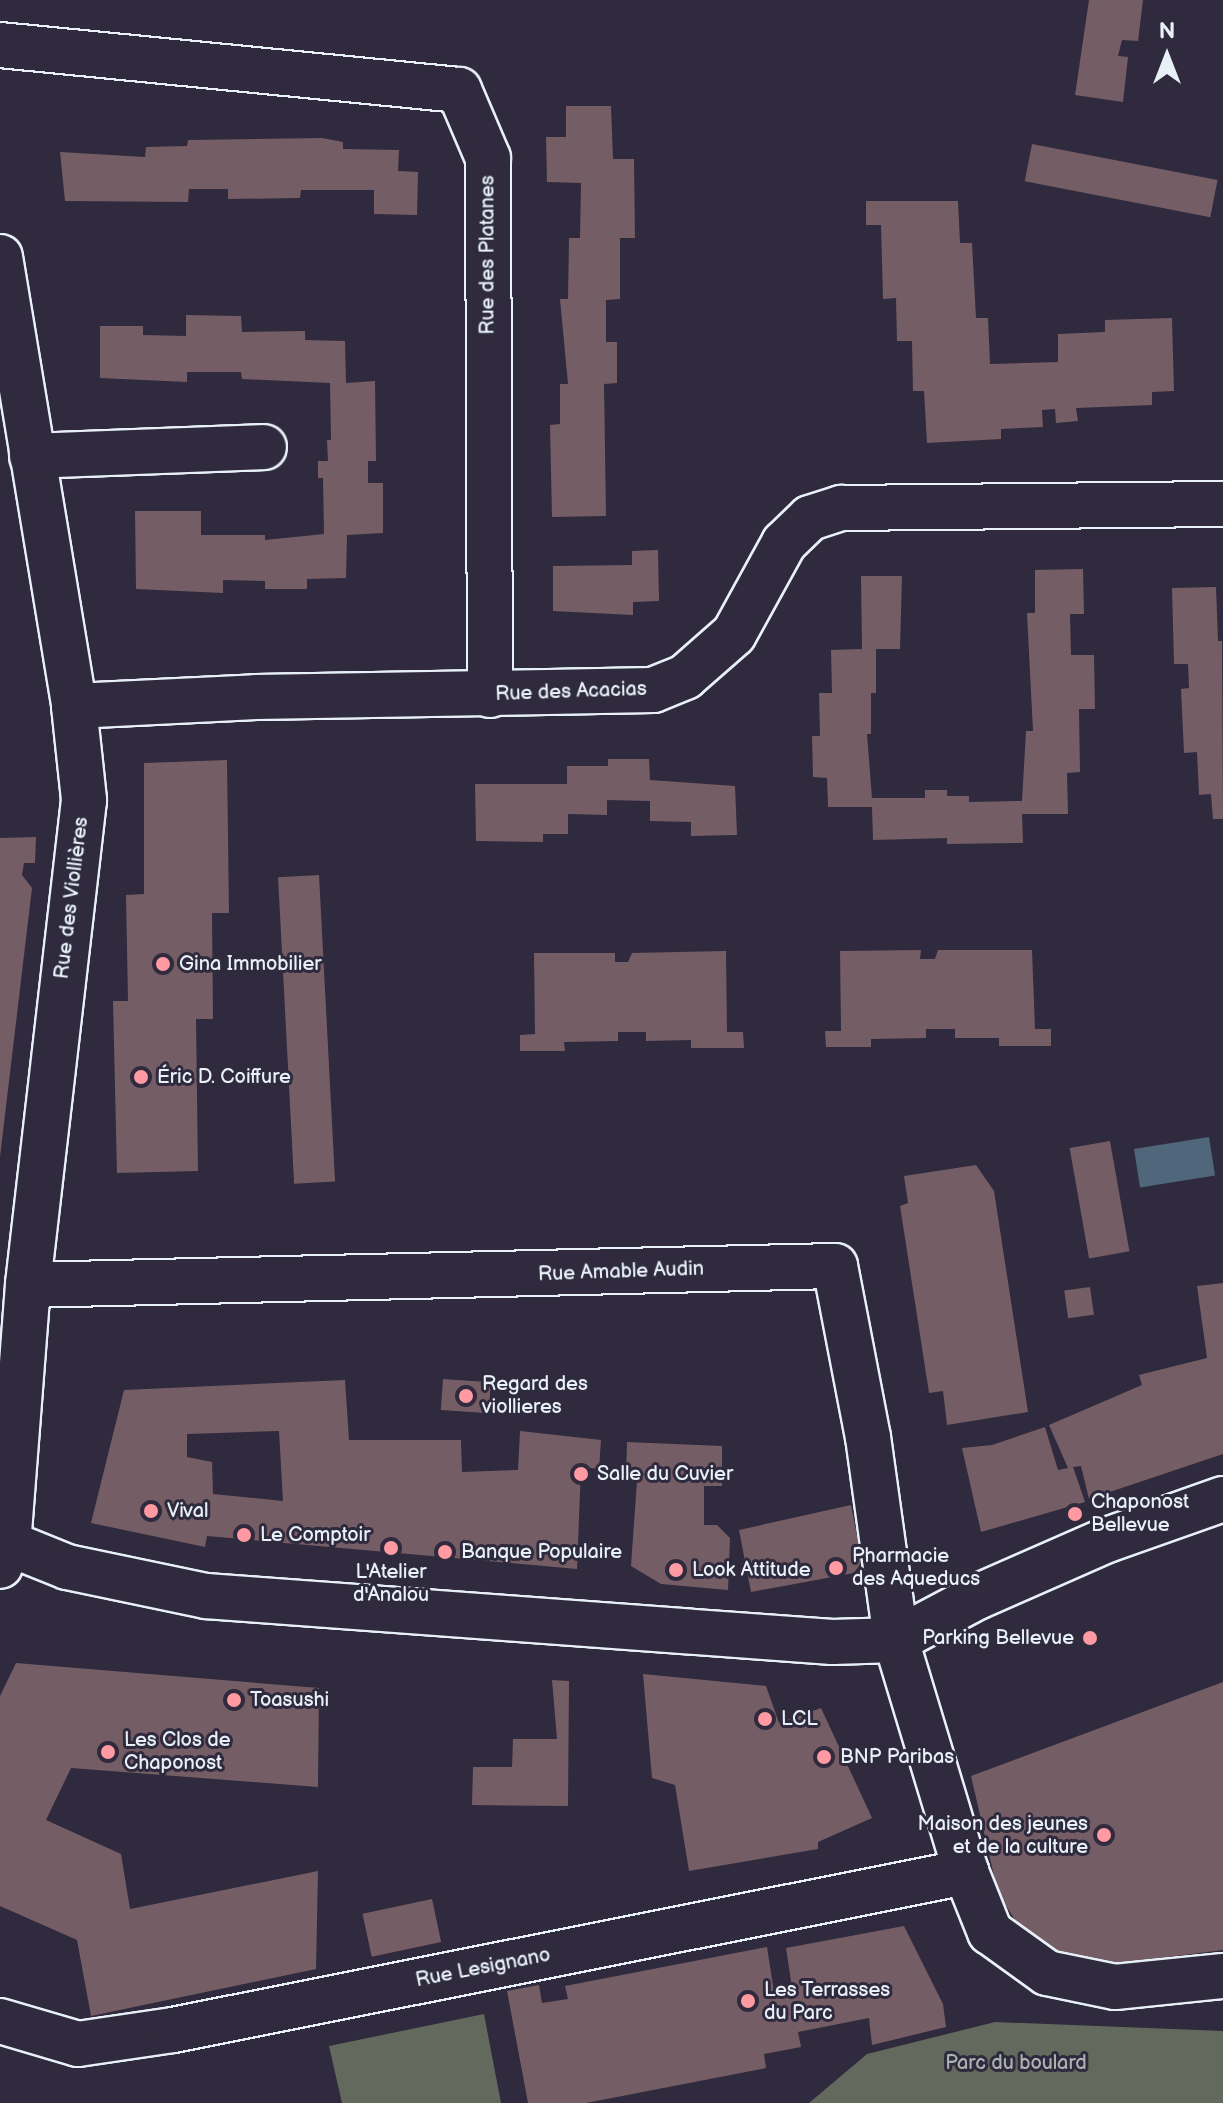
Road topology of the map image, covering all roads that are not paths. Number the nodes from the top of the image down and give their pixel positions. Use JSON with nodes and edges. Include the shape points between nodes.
{"nodes":[{"id":1,"x":0,"y":45,"type":"edge"},
{"id":2,"x":0,"y":257,"type":"edge"},
{"id":3,"x":264,"y":447,"type":"dead end"},
{"id":4,"x":32,"y":456,"type":"junction"},
{"id":5,"x":1223,"y":504,"type":"edge"},
{"id":6,"x":490,"y":695,"type":"junction"},
{"id":7,"x":74,"y":706,"type":"junction"},
{"id":8,"x":28,"y":1285,"type":"junction"},
{"id":9,"x":1223,"y":1499,"type":"edge"},
{"id":10,"x":3,"y":1550,"type":"edge"},
{"id":11,"x":896,"y":1640,"type":"junction"},
{"id":12,"x":966,"y":1872,"type":"junction"},
{"id":13,"x":1223,"y":1976,"type":"edge"},
{"id":14,"x":0,"y":2021,"type":"edge"}],
"edges":[{"from":1,"to":6,"type":"street","name":"Rue des Platanes","via":[[459,90],[488,158]]},
{"from":2,"to":4,"type":"street","name":"Rue des Viollières"},
{"from":3,"to":4,"type":"street"},
{"from":4,"to":7,"type":"street","name":"Rue des Viollières"},
{"from":5,"to":6,"type":"street","name":"Rue des Acacias","via":[[841,508],[810,518],[784,543],[734,634],[685,677],[653,690]]},
{"from":6,"to":7,"type":"street","name":"Rue des Acacias","via":[[256,697]]},
{"from":7,"to":8,"type":"street","name":"Rue des Viollières","via":[[84,800]]},
{"from":8,"to":10,"type":"street","name":"Rue des Viollières"},
{"from":8,"to":11,"type":"street","name":"Rue Amable Audin","via":[[835,1266],[868,1437]]},
{"from":9,"to":11,"type":"street","via":[[1107,1540],[977,1597]]},
{"from":10,"to":11,"type":"street","via":[[206,1596],[812,1642]]},
{"from":11,"to":12,"type":"street","name":"Rue Amable Audin"},
{"from":12,"to":13,"type":"street","name":"Rue Amable Audin","via":[[990,1932],[1047,1973],[1115,1987]]},
{"from":12,"to":14,"type":"street","name":"Rue Lesignano","via":[[173,2030],[78,2044]]}]}
